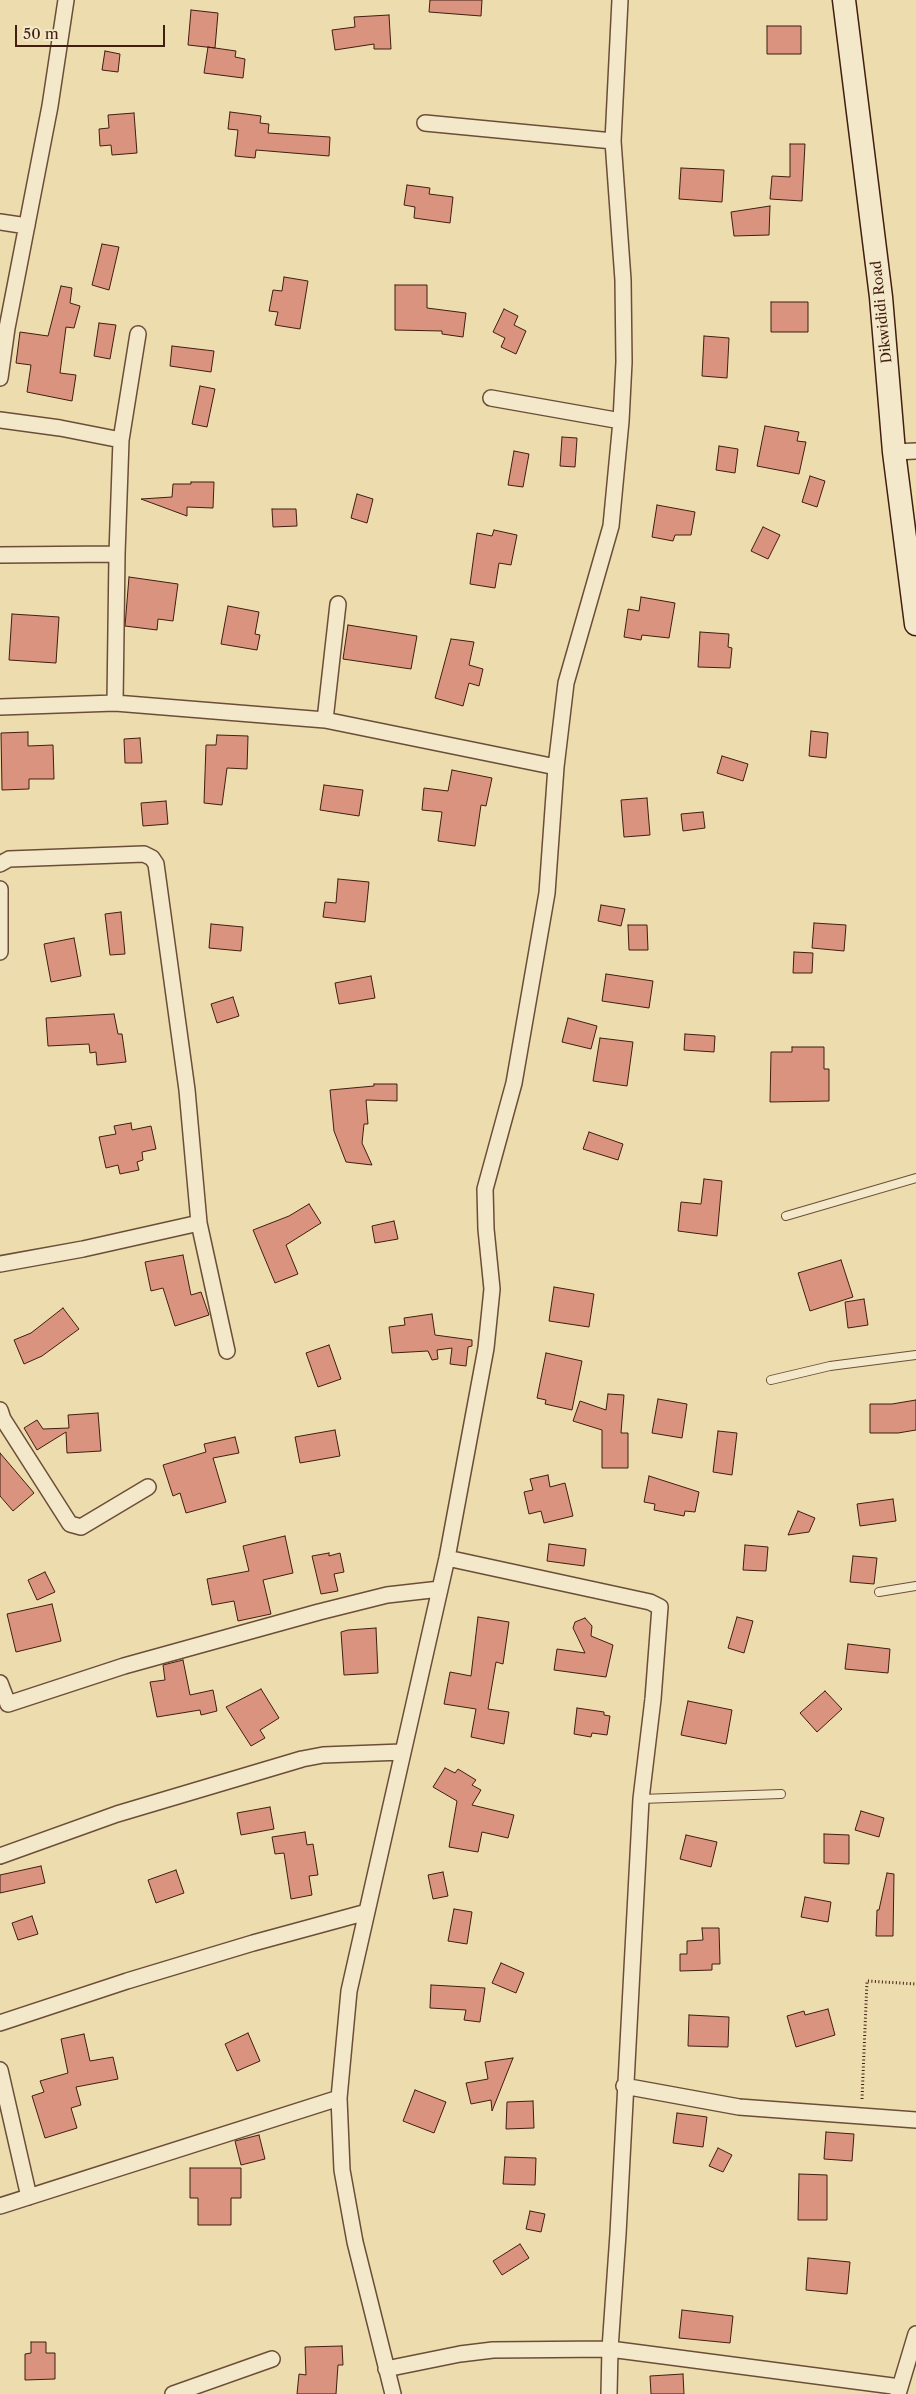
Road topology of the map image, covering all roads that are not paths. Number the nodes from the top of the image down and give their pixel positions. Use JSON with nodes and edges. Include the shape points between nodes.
{"nodes":[{"id":1,"x":66,"y":0,"type":"edge"},
{"id":2,"x":620,"y":0,"type":"edge"},
{"id":3,"x":844,"y":0,"type":"edge"},
{"id":4,"x":425,"y":123,"type":"dead end"},
{"id":5,"x":613,"y":141,"type":"junction"},
{"id":6,"x":0,"y":222,"type":"edge"},
{"id":7,"x":27,"y":226,"type":"junction"},
{"id":8,"x":138,"y":334,"type":"dead end"},
{"id":9,"x":0,"y":378,"type":"edge"},
{"id":10,"x":490,"y":398,"type":"dead end"},
{"id":11,"x":0,"y":420,"type":"edge"},
{"id":12,"x":621,"y":421,"type":"junction"},
{"id":13,"x":121,"y":440,"type":"junction"},
{"id":14,"x":905,"y":452,"type":"edge"},
{"id":15,"x":117,"y":554,"type":"junction"},
{"id":16,"x":0,"y":555,"type":"edge"},
{"id":17,"x":338,"y":604,"type":"dead end"},
{"id":18,"x":916,"y":624,"type":"edge"},
{"id":19,"x":115,"y":703,"type":"junction"},
{"id":20,"x":0,"y":707,"type":"edge"},
{"id":21,"x":325,"y":720,"type":"junction"},
{"id":22,"x":556,"y":767,"type":"junction"},
{"id":23,"x":0,"y":864,"type":"edge"},
{"id":24,"x":0,"y":889,"type":"edge"},
{"id":25,"x":0,"y":952,"type":"edge"},
{"id":26,"x":916,"y":1178,"type":"edge"},
{"id":27,"x":786,"y":1216,"type":"dead end"},
{"id":28,"x":199,"y":1223,"type":"junction"},
{"id":29,"x":0,"y":1264,"type":"edge"},
{"id":30,"x":227,"y":1351,"type":"dead end"},
{"id":31,"x":916,"y":1355,"type":"edge"},
{"id":32,"x":771,"y":1380,"type":"dead end"},
{"id":33,"x":0,"y":1410,"type":"edge"},
{"id":34,"x":148,"y":1487,"type":"dead end"},
{"id":35,"x":447,"y":1558,"type":"junction"},
{"id":36,"x":916,"y":1586,"type":"edge"},
{"id":37,"x":440,"y":1589,"type":"junction"},
{"id":38,"x":878,"y":1592,"type":"dead end"},
{"id":39,"x":0,"y":1683,"type":"edge"},
{"id":40,"x":4,"y":1704,"type":"edge"},
{"id":41,"x":402,"y":1752,"type":"junction"},
{"id":42,"x":781,"y":1794,"type":"dead end"},
{"id":43,"x":641,"y":1799,"type":"junction"},
{"id":44,"x":0,"y":1856,"type":"edge"},
{"id":45,"x":367,"y":1912,"type":"junction"},
{"id":46,"x":0,"y":2023,"type":"edge"},
{"id":47,"x":0,"y":2070,"type":"edge"},
{"id":48,"x":624,"y":2086,"type":"junction"},
{"id":49,"x":339,"y":2098,"type":"junction"},
{"id":50,"x":916,"y":2120,"type":"edge"},
{"id":51,"x":29,"y":2197,"type":"junction"},
{"id":52,"x":0,"y":2206,"type":"edge"},
{"id":53,"x":916,"y":2334,"type":"edge"},
{"id":54,"x":610,"y":2349,"type":"junction"},
{"id":55,"x":272,"y":2359,"type":"dead end"},
{"id":56,"x":386,"y":2369,"type":"junction"},
{"id":57,"x":899,"y":2391,"type":"edge"},
{"id":58,"x":172,"y":2394,"type":"edge"},
{"id":59,"x":393,"y":2394,"type":"edge"},
{"id":60,"x":609,"y":2394,"type":"edge"}],
"edges":[{"from":1,"to":7,"type":"street"},
{"from":2,"to":5,"type":"street"},
{"from":3,"to":14,"type":"street","name":"Dikwididi Road"},
{"from":4,"to":5,"type":"street"},
{"from":5,"to":12,"type":"street","via":[[623,280]]},
{"from":6,"to":7,"type":"street"},
{"from":7,"to":9,"type":"street"},
{"from":8,"to":13,"type":"street"},
{"from":10,"to":12,"type":"street"},
{"from":11,"to":13,"type":"street"},
{"from":12,"to":22,"type":"street","via":[[611,526],[566,683]]},
{"from":13,"to":15,"type":"street"},
{"from":14,"to":18,"type":"street","name":"Dikwididi Road"},
{"from":15,"to":16,"type":"street"},
{"from":15,"to":19,"type":"street"},
{"from":17,"to":21,"type":"street"},
{"from":19,"to":20,"type":"street"},
{"from":19,"to":21,"type":"street"},
{"from":21,"to":22,"type":"street"},
{"from":22,"to":35,"type":"street","via":[[547,893],[527,1018],[514,1084],[485,1189],[492,1289],[486,1348]]},
{"from":23,"to":28,"type":"street","via":[[9,859],[144,854],[156,864],[187,1090]]},
{"from":24,"to":25,"type":"street"},
{"from":26,"to":27,"type":"lane"},
{"from":28,"to":29,"type":"street","via":[[83,1250]]},
{"from":28,"to":30,"type":"street"},
{"from":31,"to":32,"type":"lane","via":[[830,1366]]},
{"from":33,"to":34,"type":"street","via":[[70,1524],[81,1527]]},
{"from":35,"to":37,"type":"street"},
{"from":35,"to":43,"type":"street","via":[[650,1602],[660,1607]]},
{"from":36,"to":38,"type":"lane"},
{"from":37,"to":40,"type":"street","via":[[387,1595],[319,1612],[124,1666]]},
{"from":37,"to":41,"type":"street"},
{"from":39,"to":40,"type":"street"},
{"from":41,"to":44,"type":"street","via":[[323,1755],[302,1759],[117,1814]]},
{"from":41,"to":45,"type":"street"},
{"from":42,"to":43,"type":"lane"},
{"from":43,"to":48,"type":"street"},
{"from":45,"to":46,"type":"street","via":[[163,1970]]},
{"from":45,"to":49,"type":"street","via":[[349,1991]]},
{"from":47,"to":51,"type":"street"},
{"from":48,"to":50,"type":"street","via":[[739,2107]]},
{"from":48,"to":54,"type":"street"},
{"from":49,"to":51,"type":"street"},
{"from":49,"to":56,"type":"street","via":[[342,2170],[354,2242]]},
{"from":51,"to":52,"type":"street"},
{"from":53,"to":57,"type":"street"},
{"from":54,"to":56,"type":"street","via":[[493,2350]]},
{"from":54,"to":57,"type":"street"},
{"from":54,"to":60,"type":"street"},
{"from":55,"to":58,"type":"street"},
{"from":56,"to":59,"type":"street"}]}
